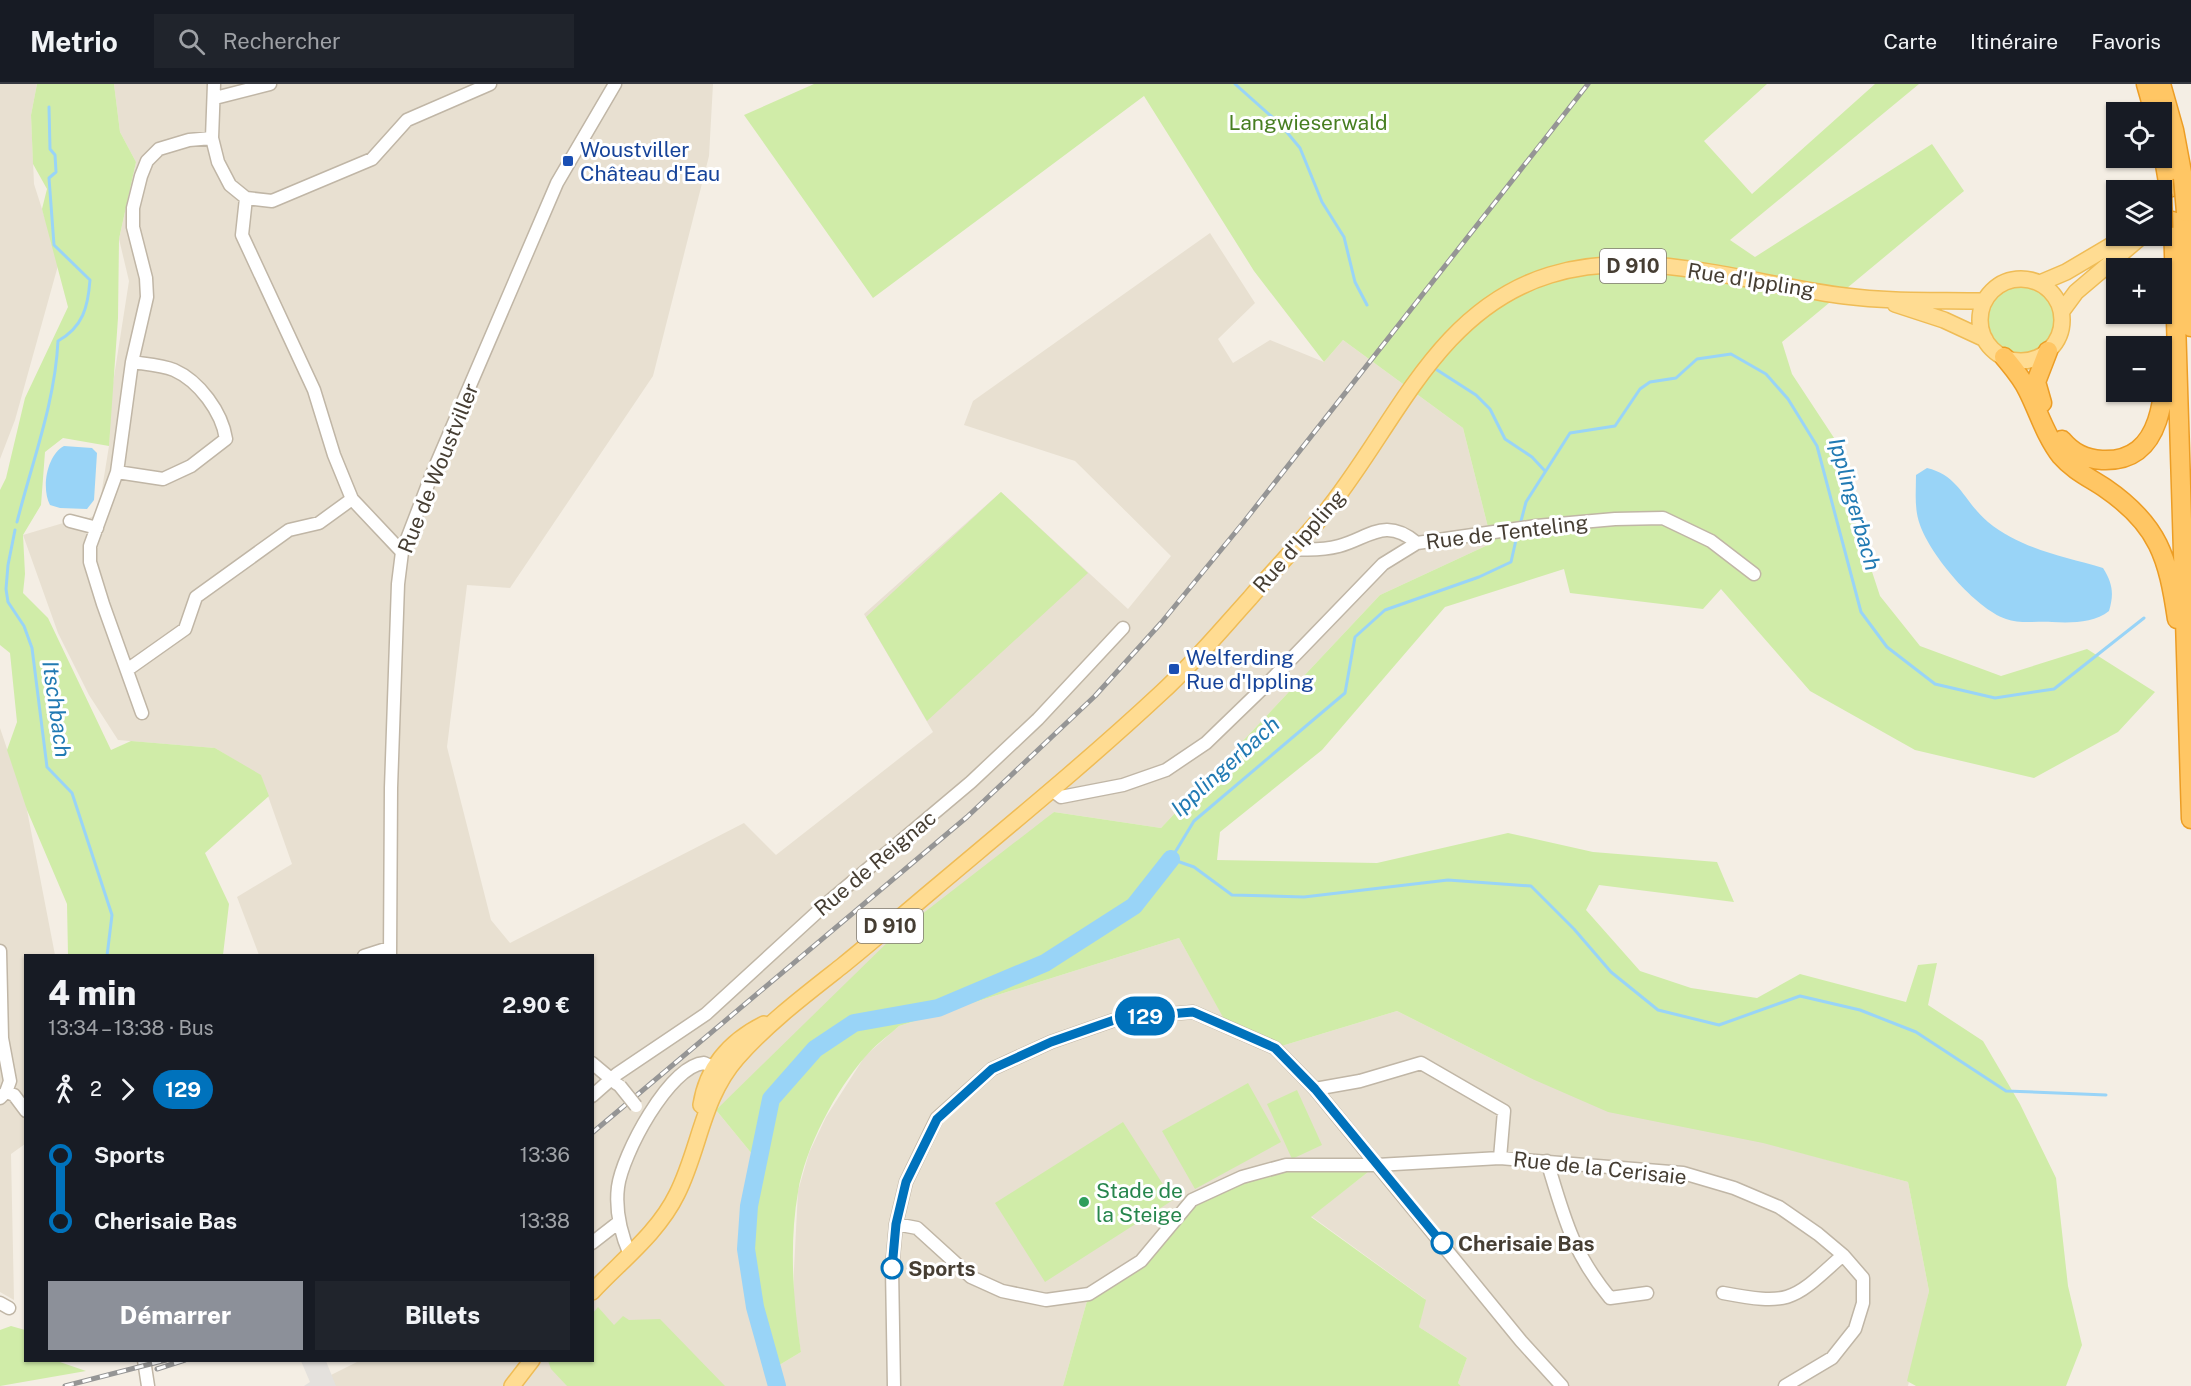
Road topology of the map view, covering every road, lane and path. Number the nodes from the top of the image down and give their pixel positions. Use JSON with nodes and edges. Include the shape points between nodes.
{"nodes":[{"id":1,"x":214,"y":84,"type":"edge"},
{"id":2,"x":270,"y":84,"type":"edge"},
{"id":3,"x":490,"y":84,"type":"edge"},
{"id":4,"x":615,"y":84,"type":"edge"},
{"id":5,"x":2144,"y":84,"type":"edge"},
{"id":6,"x":2161,"y":84,"type":"edge"},
{"id":7,"x":214,"y":98,"type":"junction"},
{"id":8,"x":2147,"y":102,"type":"edge"},
{"id":9,"x":2150,"y":102,"type":"edge"},
{"id":10,"x":212,"y":138,"type":"junction"},
{"id":11,"x":2171,"y":180,"type":"edge"},
{"id":12,"x":246,"y":198,"type":"junction"},
{"id":13,"x":2173,"y":215,"type":"edge"},
{"id":14,"x":2110,"y":246,"type":"edge"},
{"id":15,"x":2130,"y":246,"type":"edge"},
{"id":16,"x":2040,"y":283,"type":"junction"},
{"id":17,"x":1881,"y":300,"type":"junction"},
{"id":18,"x":1984,"y":301,"type":"junction"},
{"id":19,"x":2062,"y":311,"type":"junction"},
{"id":20,"x":2191,"y":327,"type":"edge"},
{"id":21,"x":1985,"y":339,"type":"junction"},
{"id":22,"x":2048,"y":351,"type":"junction"},
{"id":23,"x":2004,"y":357,"type":"junction"},
{"id":24,"x":132,"y":362,"type":"junction"},
{"id":25,"x":117,"y":472,"type":"junction"},
{"id":26,"x":352,"y":499,"type":"junction"},
{"id":27,"x":70,"y":521,"type":"dead end"},
{"id":28,"x":97,"y":528,"type":"junction"},
{"id":29,"x":1417,"y":543,"type":"junction"},
{"id":30,"x":1293,"y":549,"type":"junction"},
{"id":31,"x":402,"y":552,"type":"junction"},
{"id":32,"x":1754,"y":574,"type":"dead end"},
{"id":33,"x":1123,"y":628,"type":"dead end"},
{"id":34,"x":127,"y":670,"type":"junction"},
{"id":35,"x":142,"y":713,"type":"dead end"},
{"id":36,"x":2189,"y":760,"type":"junction"},
{"id":37,"x":1052,"y":790,"type":"junction"},
{"id":38,"x":2191,"y":819,"type":"edge"},
{"id":39,"x":0,"y":951,"type":"edge"},
{"id":40,"x":390,"y":952,"type":"edge"},
{"id":41,"x":594,"y":1065,"type":"edge"},
{"id":42,"x":719,"y":1070,"type":"junction"},
{"id":43,"x":616,"y":1083,"type":"junction"},
{"id":44,"x":1315,"y":1089,"type":"junction"},
{"id":45,"x":3,"y":1095,"type":"edge"},
{"id":46,"x":594,"y":1095,"type":"edge"},
{"id":47,"x":24,"y":1108,"type":"edge"},
{"id":48,"x":646,"y":1120,"type":"junction"},
{"id":49,"x":1500,"y":1158,"type":"junction"},
{"id":50,"x":1547,"y":1161,"type":"junction"},
{"id":51,"x":1377,"y":1165,"type":"junction"},
{"id":52,"x":619,"y":1222,"type":"junction"},
{"id":53,"x":896,"y":1224,"type":"junction"},
{"id":54,"x":594,"y":1241,"type":"edge"},
{"id":55,"x":630,"y":1255,"type":"junction"},
{"id":56,"x":1843,"y":1255,"type":"junction"},
{"id":57,"x":594,"y":1290,"type":"edge"},
{"id":58,"x":1647,"y":1293,"type":"dead end"},
{"id":59,"x":1723,"y":1293,"type":"dead end"},
{"id":60,"x":144,"y":1362,"type":"edge"},
{"id":61,"x":530,"y":1362,"type":"edge"},
{"id":62,"x":1804,"y":1382,"type":"edge"},
{"id":63,"x":148,"y":1386,"type":"edge"},
{"id":64,"x":512,"y":1386,"type":"edge"},
{"id":65,"x":894,"y":1386,"type":"edge"},
{"id":66,"x":1562,"y":1386,"type":"edge"},
{"id":67,"x":1785,"y":1386,"type":"edge"}],
"edges":[{"from":1,"to":7,"type":"street"},
{"from":2,"to":7,"type":"street"},
{"from":3,"to":12,"type":"street","via":[[407,120],[372,159],[295,194],[272,201]]},
{"from":4,"to":31,"type":"street","name":"Rue de Woustviller","via":[[557,183]]},
{"from":5,"to":8,"type":"highway"},
{"from":5,"to":9,"type":"highway"},
{"from":6,"to":11,"type":"highway","via":[[2174,130]]},
{"from":7,"to":10,"type":"street"},
{"from":10,"to":12,"type":"street","via":[[230,185]]},
{"from":10,"to":24,"type":"street","via":[[159,149],[147,161],[141,177],[133,208],[133,227],[147,297]]},
{"from":12,"to":26,"type":"street","via":[[242,235],[314,390]]},
{"from":13,"to":20,"type":"highway"},
{"from":13,"to":22,"type":"highway","via":[[2165,391],[2150,437],[2138,449],[2107,460],[2079,455],[2068,446],[2057,434],[2036,382]]},
{"from":13,"to":36,"type":"highway"},
{"from":14,"to":16,"type":"main road"},
{"from":15,"to":19,"type":"main road","via":[[2076,292]]},
{"from":16,"to":18,"type":"main road","via":[[2008,281]]},
{"from":16,"to":19,"type":"main road","via":[[2057,298]]},
{"from":17,"to":18,"type":"main road","name":"Rue d'Ippling","number":"D 910"},
{"from":17,"to":21,"type":"main road","name":"Rue d'Ippling","number":"D 910","via":[[1944,320]]},
{"from":17,"to":30,"type":"main road","name":"Rue d'Ippling","number":"D 910","via":[[1676,268],[1628,265],[1569,270],[1522,286],[1469,320],[1435,355],[1348,484]]},
{"from":18,"to":21,"type":"main road","via":[[1980,321]]},
{"from":19,"to":22,"type":"main road","via":[[2059,337]]},
{"from":21,"to":23,"type":"main road"},
{"from":22,"to":23,"type":"main road","via":[[2020,361]]},
{"from":23,"to":36,"type":"highway","via":[[2019,375],[2063,459],[2133,510],[2155,537],[2170,575]]},
{"from":24,"to":25,"type":"street"},
{"from":24,"to":25,"type":"street","via":[[173,369],[199,386],[224,426],[226,439],[191,466],[163,479]]},
{"from":25,"to":28,"type":"street"},
{"from":26,"to":31,"type":"street"},
{"from":26,"to":34,"type":"street","via":[[319,523],[289,530],[196,597],[185,629]]},
{"from":27,"to":28,"type":"street"},
{"from":28,"to":34,"type":"street","via":[[90,546],[90,562]]},
{"from":29,"to":30,"type":"street","via":[[1398,532],[1380,530],[1337,547]]},
{"from":29,"to":32,"type":"street","name":"Rue de Tenteling","via":[[1536,526],[1663,518],[1711,541]]},
{"from":29,"to":37,"type":"street","name":"Rue de Tenteling","via":[[1383,564],[1266,686],[1213,735],[1166,770],[1123,785],[1061,797]]},
{"from":30,"to":37,"type":"main road","name":"Rue d'Ippling","number":"D 910","via":[[1163,691]]},
{"from":31,"to":40,"type":"street","name":"Rue de Woustviller","via":[[391,788]]},
{"from":33,"to":43,"type":"street","name":"Rue de Reignac","via":[[1031,726],[971,782],[826,904],[706,1014]]},
{"from":34,"to":35,"type":"street"},
{"from":36,"to":38,"type":"highway"},
{"from":37,"to":42,"type":"main road","name":"Rue d'Ippling","number":"D 910","via":[[777,1018],[738,1039]]},
{"from":39,"to":45,"type":"street","via":[[2,1038],[10,1080]]},
{"from":41,"to":43,"type":"street"},
{"from":42,"to":48,"type":"street","via":[[702,1063],[687,1068]]},
{"from":42,"to":55,"type":"main road","name":"Rue d'Ippling","number":"D 910","via":[[676,1196]]},
{"from":43,"to":46,"type":"street","name":"Rue de Reignac"},
{"from":43,"to":48,"type":"street","bridge":true},
{"from":44,"to":49,"type":"street","via":[[1421,1063],[1504,1111]]},
{"from":44,"to":51,"type":"street"},
{"from":44,"to":53,"type":"street","via":[[1275,1048],[1193,1012],[1120,1018],[1051,1042],[992,1069],[937,1119],[906,1182]]},
{"from":45,"to":47,"type":"street","via":[[14,1095]]},
{"from":48,"to":52,"type":"street","via":[[620,1175]]},
{"from":49,"to":50,"type":"street","name":"Rue de la Cerisaie"},
{"from":49,"to":51,"type":"street","name":"Rue de la Cerisaie"},
{"from":50,"to":56,"type":"street","name":"Rue de la Cerisaie","via":[[1683,1173],[1734,1188],[1779,1207]]},
{"from":50,"to":58,"type":"street","via":[[1574,1246],[1594,1280],[1610,1298]]},
{"from":51,"to":53,"type":"street","name":"Rue de la Cerisaie","via":[[1286,1165],[1242,1177],[1192,1200],[1142,1261],[1089,1294],[1046,1300],[1002,1291],[971,1276],[917,1228]]},
{"from":51,"to":66,"type":"street"},
{"from":52,"to":54,"type":"street"},
{"from":52,"to":55,"type":"street"},
{"from":53,"to":65,"type":"street","via":[[892,1268]]},
{"from":55,"to":57,"type":"main road","name":"Rue d'Ippling","number":"D 910"},
{"from":56,"to":59,"type":"street","via":[[1802,1292],[1787,1299]]},
{"from":56,"to":62,"type":"street","name":"Rue de la Cerisaie","via":[[1863,1278],[1863,1303],[1855,1329],[1832,1358]]},
{"from":60,"to":63,"type":"street"},
{"from":61,"to":64,"type":"main road"},
{"from":62,"to":67,"type":"street","name":"Rue de la Cerisaie"}]}
